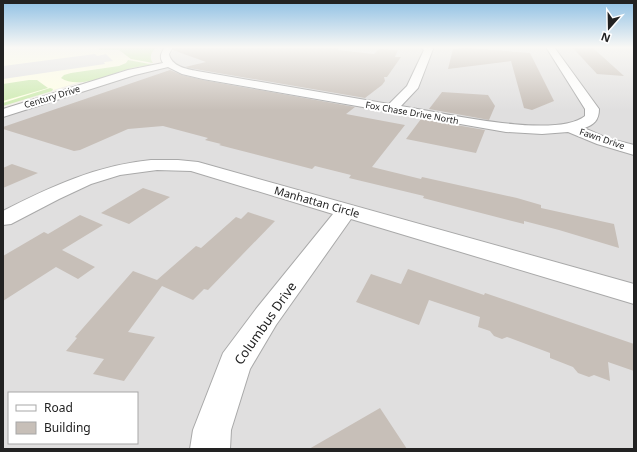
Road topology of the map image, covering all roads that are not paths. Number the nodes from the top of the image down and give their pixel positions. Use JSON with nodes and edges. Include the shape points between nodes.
{"nodes":[{"id":1,"x":151,"y":68,"type":"edge"},
{"id":2,"x":178,"y":68,"type":"edge"},
{"id":3,"x":421,"y":68,"type":"edge"},
{"id":4,"x":564,"y":68,"type":"edge"},
{"id":5,"x":391,"y":109,"type":"junction"},
{"id":6,"x":3,"y":113,"type":"edge"},
{"id":7,"x":570,"y":128,"type":"junction"},
{"id":8,"x":634,"y":150,"type":"edge"},
{"id":9,"x":347,"y":211,"type":"junction"},
{"id":10,"x":3,"y":219,"type":"edge"},
{"id":11,"x":634,"y":294,"type":"edge"},
{"id":12,"x":210,"y":449,"type":"edge"}],
"edges":[{"from":1,"to":6,"type":"street","name":"Century Drive"},
{"from":2,"to":5,"type":"street","name":"Fox Chase Drive North","via":[[209,77]]},
{"from":3,"to":5,"type":"street","via":[[414,85]]},
{"from":4,"to":7,"type":"street","name":"Fox Chase Drive North","via":[[593,111],[590,120]]},
{"from":5,"to":7,"type":"street","name":"Fox Chase Drive North","via":[[516,130]]},
{"from":7,"to":8,"type":"street","name":"Fawn Drive"},
{"from":9,"to":10,"type":"street","name":"Manhattan Circle","via":[[192,166],[138,161],[76,183]]},
{"from":9,"to":11,"type":"street","name":"Manhattan Circle"},
{"from":9,"to":12,"type":"street","name":"Columbus Drive","via":[[266,317],[235,364],[212,430]]}]}
